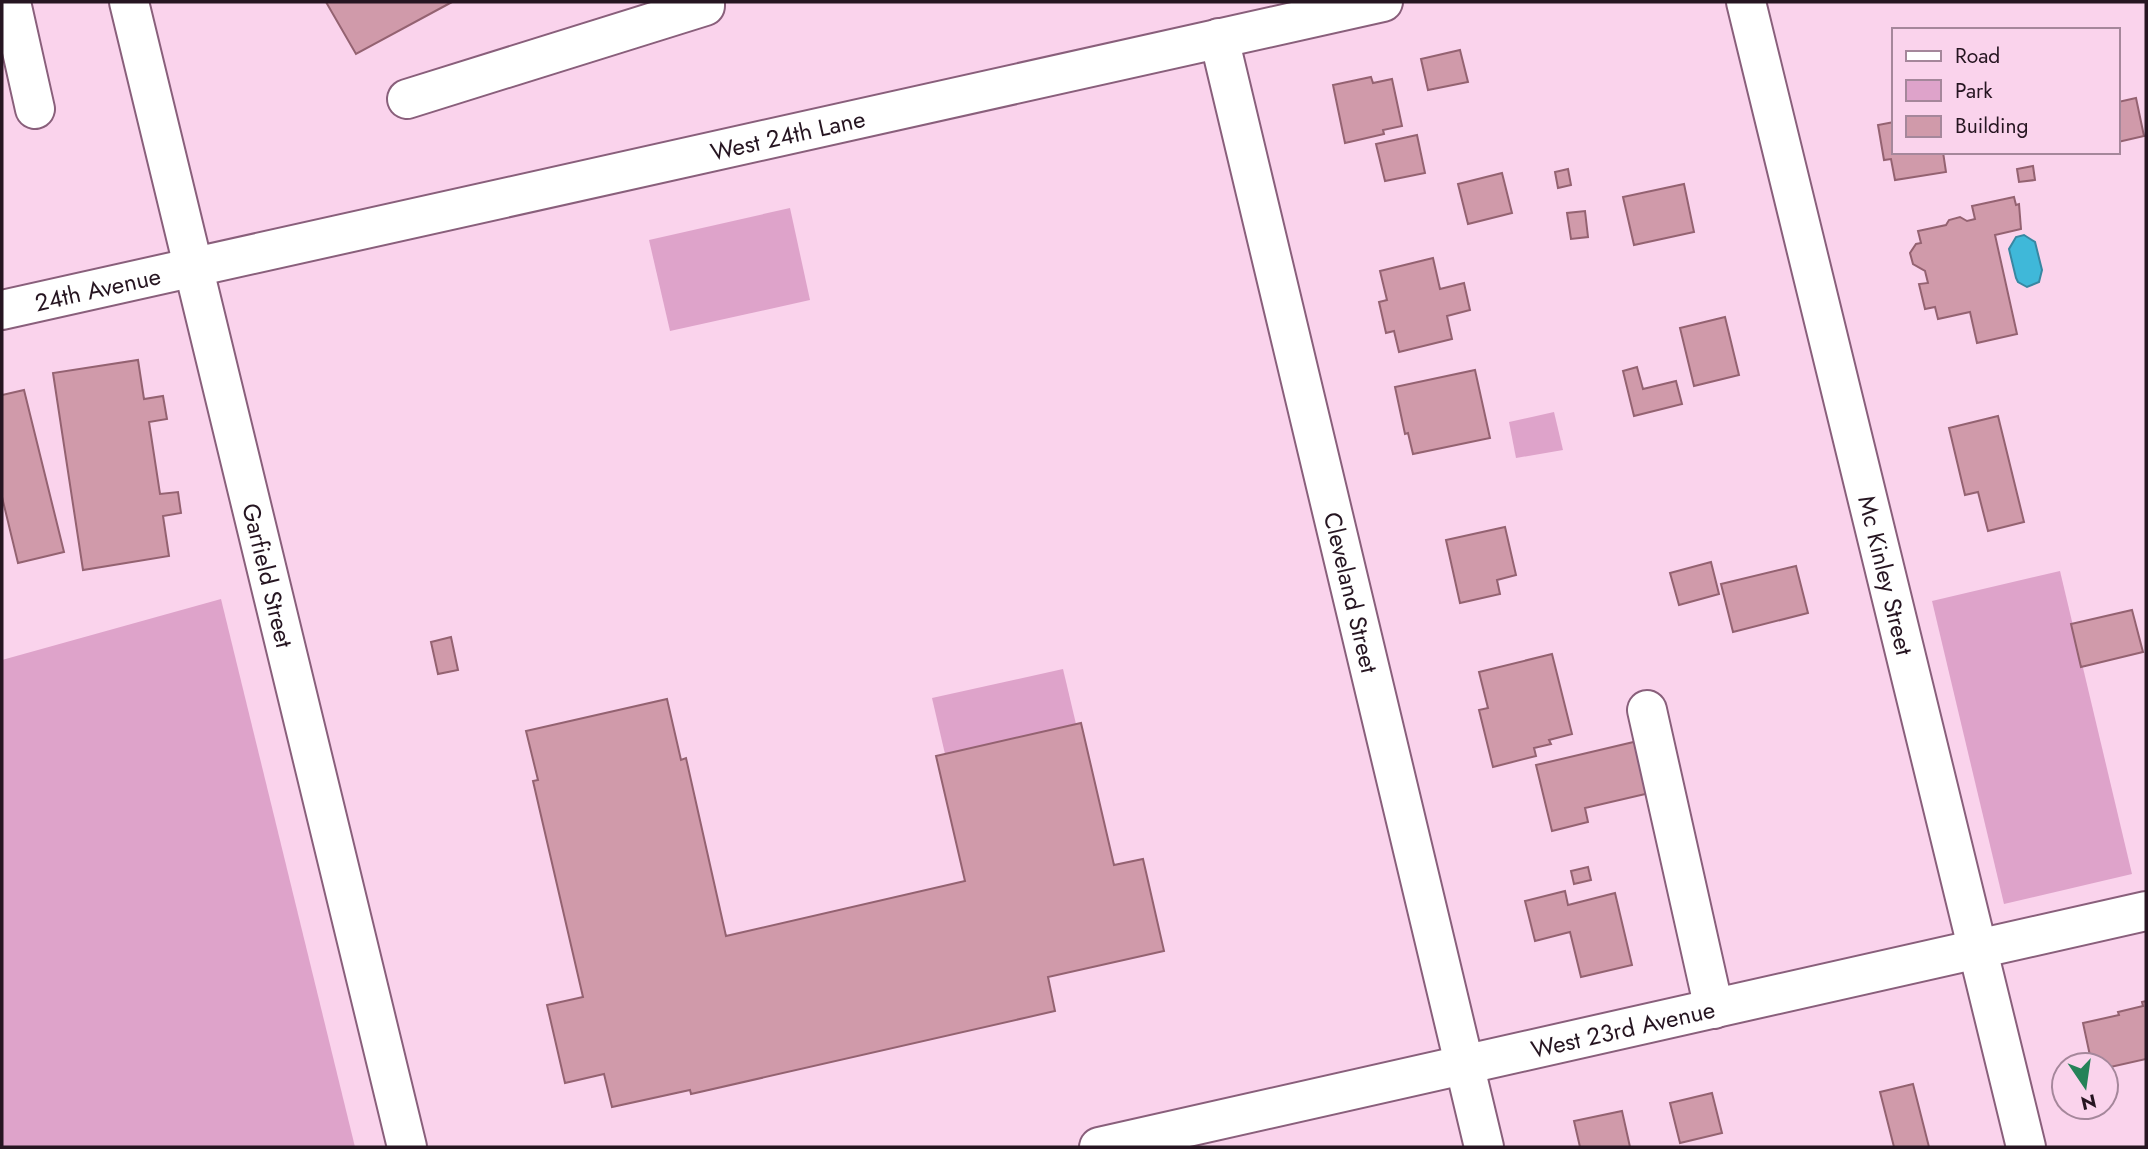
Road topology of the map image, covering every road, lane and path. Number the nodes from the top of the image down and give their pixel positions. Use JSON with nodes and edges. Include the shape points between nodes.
{"nodes":[{"id":1,"x":129,"y":2,"type":"edge"},
{"id":2,"x":1383,"y":2,"type":"edge"},
{"id":3,"x":1746,"y":2,"type":"edge"},
{"id":4,"x":708,"y":3,"type":"edge"},
{"id":5,"x":10,"y":26,"type":"edge"},
{"id":6,"x":1219,"y":38,"type":"junction"},
{"id":7,"x":407,"y":99,"type":"dead end"},
{"id":8,"x":35,"y":109,"type":"dead end"},
{"id":9,"x":194,"y":267,"type":"junction"},
{"id":10,"x":2,"y":310,"type":"edge"},
{"id":11,"x":1647,"y":710,"type":"dead end"},
{"id":12,"x":2146,"y":911,"type":"edge"},
{"id":13,"x":1977,"y":950,"type":"junction"},
{"id":14,"x":1714,"y":1009,"type":"junction"},
{"id":15,"x":1464,"y":1066,"type":"junction"},
{"id":16,"x":407,"y":1147,"type":"edge"},
{"id":17,"x":1099,"y":1147,"type":"edge"},
{"id":18,"x":1484,"y":1147,"type":"edge"},
{"id":19,"x":2026,"y":1147,"type":"edge"}],
"edges":[{"from":1,"to":9,"type":"street","name":"Garfield Street"},
{"from":2,"to":6,"type":"street","name":"West 24th Lane"},
{"from":3,"to":13,"type":"street","name":"Mc Kinley Street"},
{"from":4,"to":7,"type":"street"},
{"from":5,"to":8,"type":"street"},
{"from":6,"to":9,"type":"street","name":"West 24th Lane"},
{"from":6,"to":15,"type":"street","name":"Cleveland Street"},
{"from":9,"to":10,"type":"street","name":"24th Avenue"},
{"from":9,"to":16,"type":"street","name":"Garfield Street"},
{"from":11,"to":14,"type":"street"},
{"from":12,"to":13,"type":"street","name":"West 23rd Avenue"},
{"from":13,"to":14,"type":"street","name":"West 23rd Avenue"},
{"from":13,"to":19,"type":"street","name":"Mc Kinley Street"},
{"from":14,"to":15,"type":"street","name":"West 23rd Avenue"},
{"from":15,"to":17,"type":"street","name":"West 23rd Avenue"},
{"from":15,"to":18,"type":"street","name":"Cleveland Street"}]}
